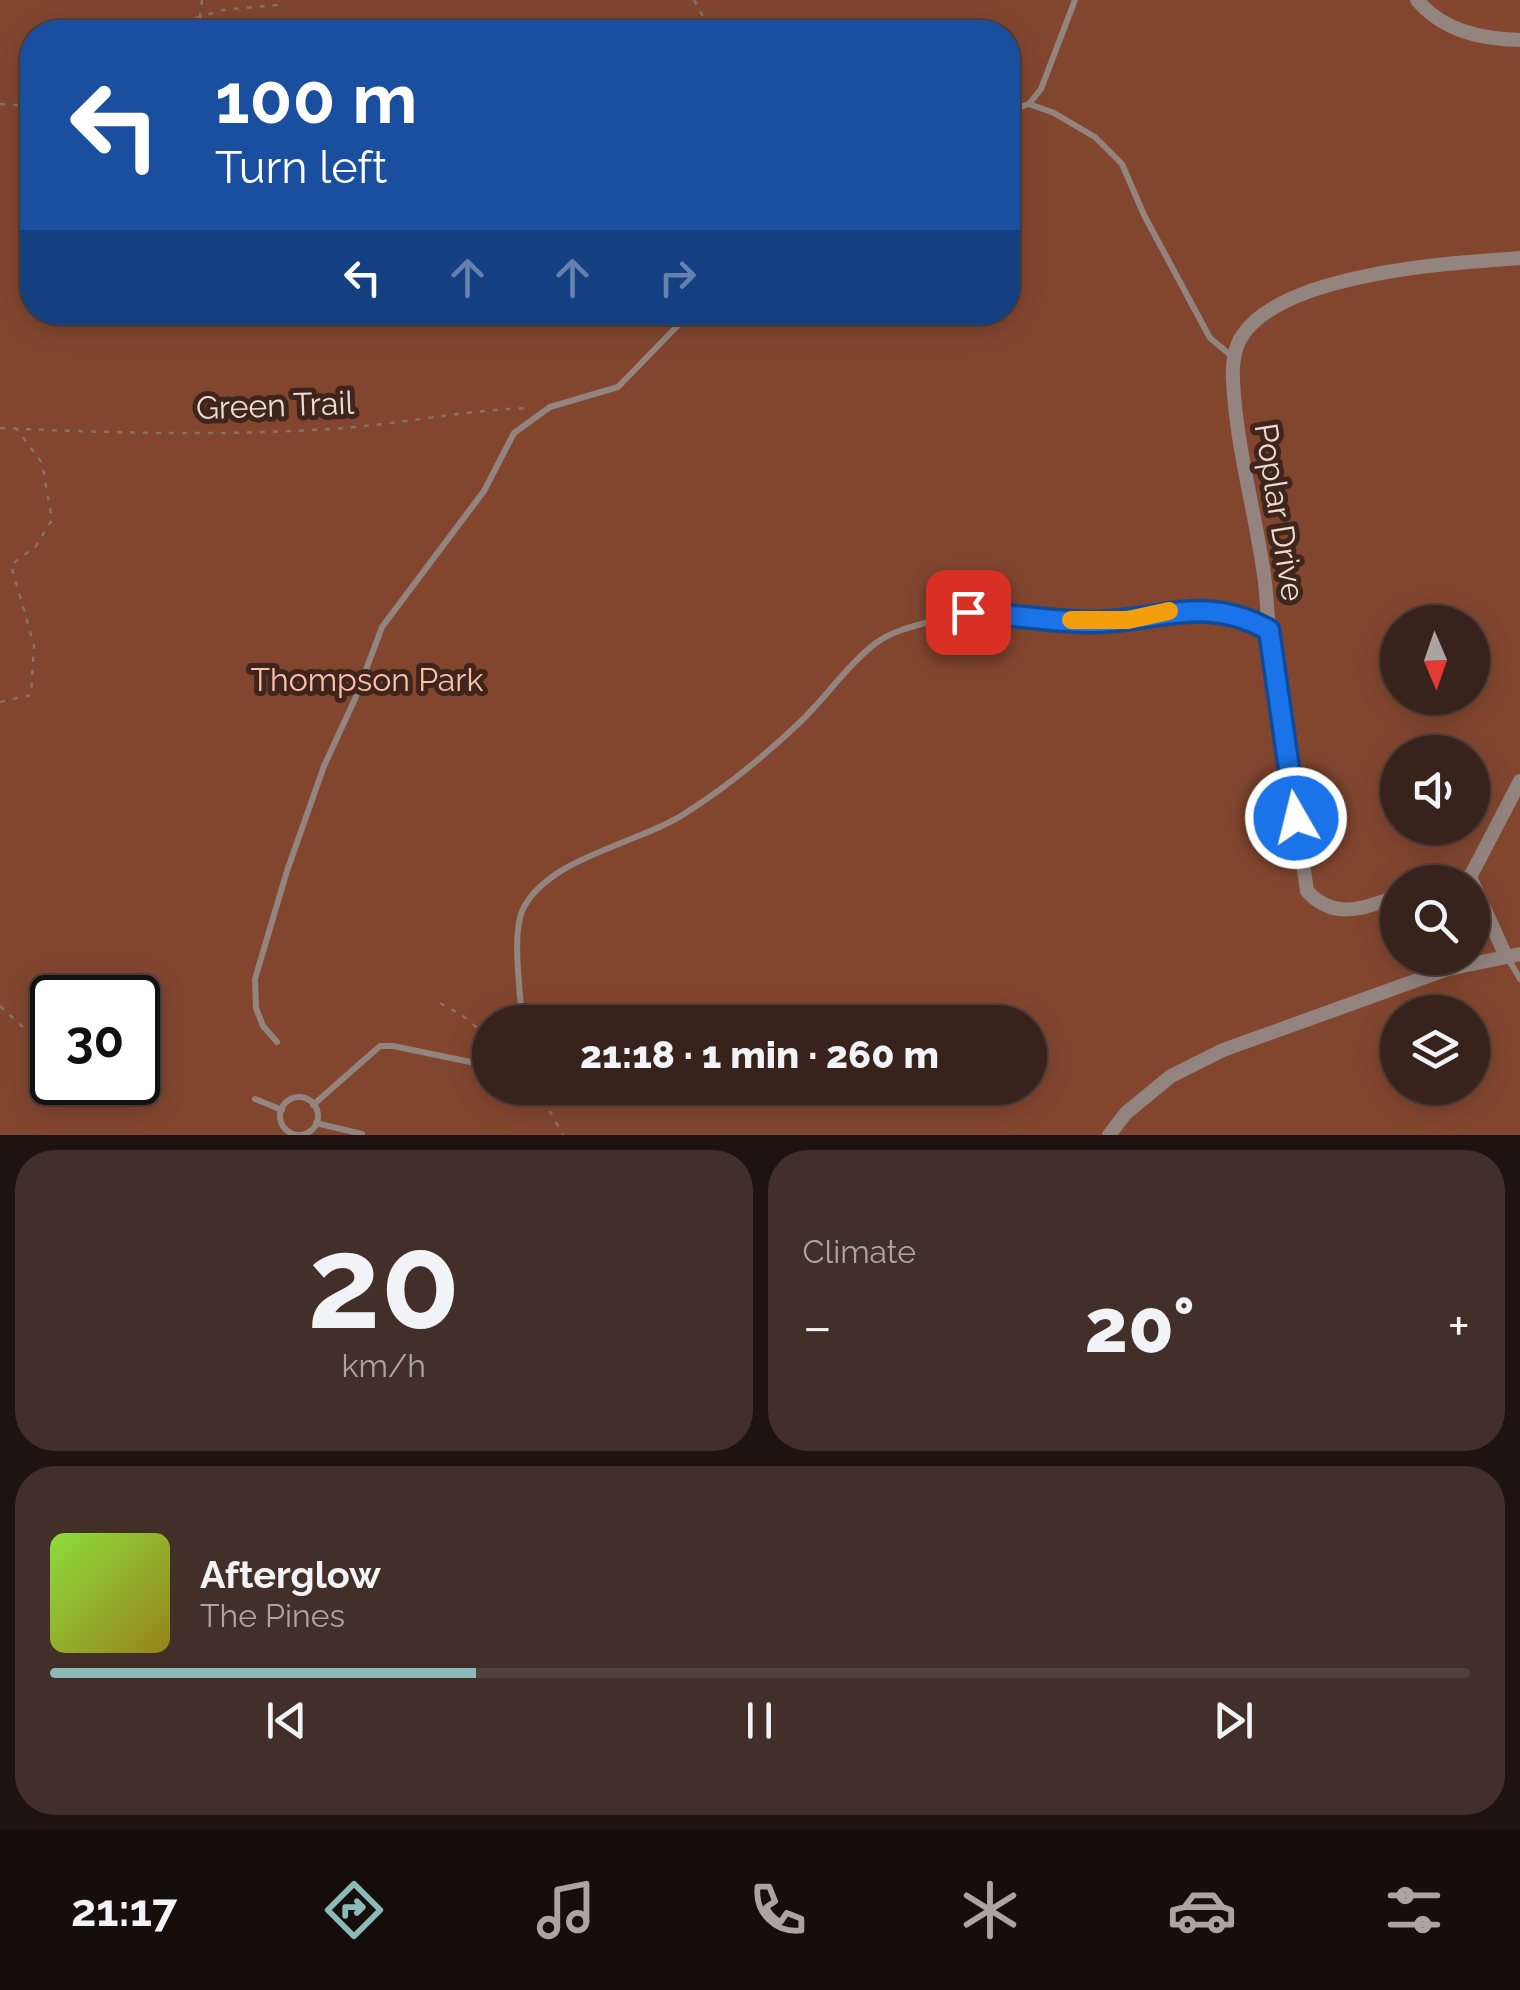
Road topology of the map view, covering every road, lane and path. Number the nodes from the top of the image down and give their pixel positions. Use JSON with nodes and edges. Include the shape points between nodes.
{"nodes":[{"id":1,"x":202,"y":0,"type":"edge"},
{"id":2,"x":284,"y":0,"type":"edge"},
{"id":3,"x":1076,"y":0,"type":"edge"},
{"id":4,"x":1417,"y":0,"type":"edge"},
{"id":5,"x":200,"y":17,"type":"junction"},
{"id":6,"x":187,"y":20,"type":"edge"},
{"id":7,"x":201,"y":20,"type":"edge"},
{"id":8,"x":1520,"y":40,"type":"edge"},
{"id":9,"x":1030,"y":104,"type":"junction"},
{"id":10,"x":1020,"y":107,"type":"edge"},
{"id":11,"x":1520,"y":258,"type":"edge"},
{"id":12,"x":678,"y":325,"type":"edge"},
{"id":13,"x":1234,"y":358,"type":"junction"},
{"id":14,"x":550,"y":408,"type":"junction"},
{"id":15,"x":0,"y":428,"type":"edge"},
{"id":16,"x":17,"y":428,"type":"junction"},
{"id":17,"x":1269,"y":630,"type":"junction"},
{"id":18,"x":0,"y":702,"type":"edge"},
{"id":19,"x":1520,"y":781,"type":"edge"},
{"id":20,"x":1476,"y":865,"type":"edge"},
{"id":21,"x":1380,"y":903,"type":"edge"},
{"id":22,"x":1490,"y":913,"type":"edge"},
{"id":23,"x":1513,"y":954,"type":"edge"},
{"id":24,"x":1520,"y":978,"type":"edge"},
{"id":25,"x":440,"y":1002,"type":"dead end"},
{"id":26,"x":521,"y":1005,"type":"edge"},
{"id":27,"x":0,"y":1006,"type":"edge"},
{"id":28,"x":472,"y":1023,"type":"edge"},
{"id":29,"x":30,"y":1034,"type":"edge"},
{"id":30,"x":277,"y":1042,"type":"dead end"},
{"id":31,"x":472,"y":1062,"type":"edge"},
{"id":32,"x":255,"y":1099,"type":"dead end"},
{"id":33,"x":314,"y":1105,"type":"junction"},
{"id":34,"x":546,"y":1105,"type":"edge"},
{"id":35,"x":282,"y":1110,"type":"junction"},
{"id":36,"x":316,"y":1123,"type":"junction"},
{"id":37,"x":362,"y":1134,"type":"edge"},
{"id":38,"x":294,"y":1135,"type":"edge"},
{"id":39,"x":563,"y":1135,"type":"edge"},
{"id":40,"x":1110,"y":1135,"type":"edge"}],
"edges":[{"from":1,"to":5,"type":"path"},
{"from":2,"to":5,"type":"path"},
{"from":3,"to":9,"type":"lane"},
{"from":4,"to":8,"type":"street","via":[[1468,34]]},
{"from":5,"to":6,"type":"path"},
{"from":5,"to":7,"type":"path"},
{"from":9,"to":10,"type":"lane"},
{"from":9,"to":13,"type":"lane","via":[[1095,137],[1122,164],[1210,338]]},
{"from":11,"to":13,"type":"street","via":[[1418,268],[1292,296],[1243,334]]},
{"from":12,"to":14,"type":"lane","via":[[618,387]]},
{"from":13,"to":17,"type":"street","name":"Poplar Drive"},
{"from":14,"to":16,"type":"path","name":"Green Trail","via":[[247,433]]},
{"from":14,"to":30,"type":"lane","via":[[514,433],[484,491],[372,648],[324,766],[255,979],[256,1008]]},
{"from":15,"to":16,"type":"path","name":"Green Trail"},
{"from":16,"to":18,"type":"path","via":[[42,462],[52,520],[36,546],[11,565],[34,645],[30,696]]},
{"from":17,"to":21,"type":"street","name":"Poplar Drive","via":[[1307,892],[1320,906],[1345,910]]},
{"from":17,"to":26,"type":"lane","via":[[1212,611],[1086,622],[968,612],[877,642],[798,724],[718,792],[541,886],[522,911]]},
{"from":19,"to":20,"type":"street"},
{"from":22,"to":23,"type":"street"},
{"from":23,"to":24,"type":"lane"},
{"from":23,"to":40,"type":"street","via":[[1448,969],[1224,1050],[1171,1076]]},
{"from":25,"to":28,"type":"path"},
{"from":27,"to":29,"type":"path"},
{"from":31,"to":33,"type":"lane","via":[[380,1046]]},
{"from":32,"to":35,"type":"lane"},
{"from":33,"to":35,"type":"lane","via":[[296,1098]]},
{"from":33,"to":36,"type":"lane"},
{"from":34,"to":39,"type":"path"},
{"from":35,"to":38,"type":"lane","via":[[282,1124]]},
{"from":36,"to":37,"type":"lane"},
{"from":36,"to":38,"type":"lane"}]}
